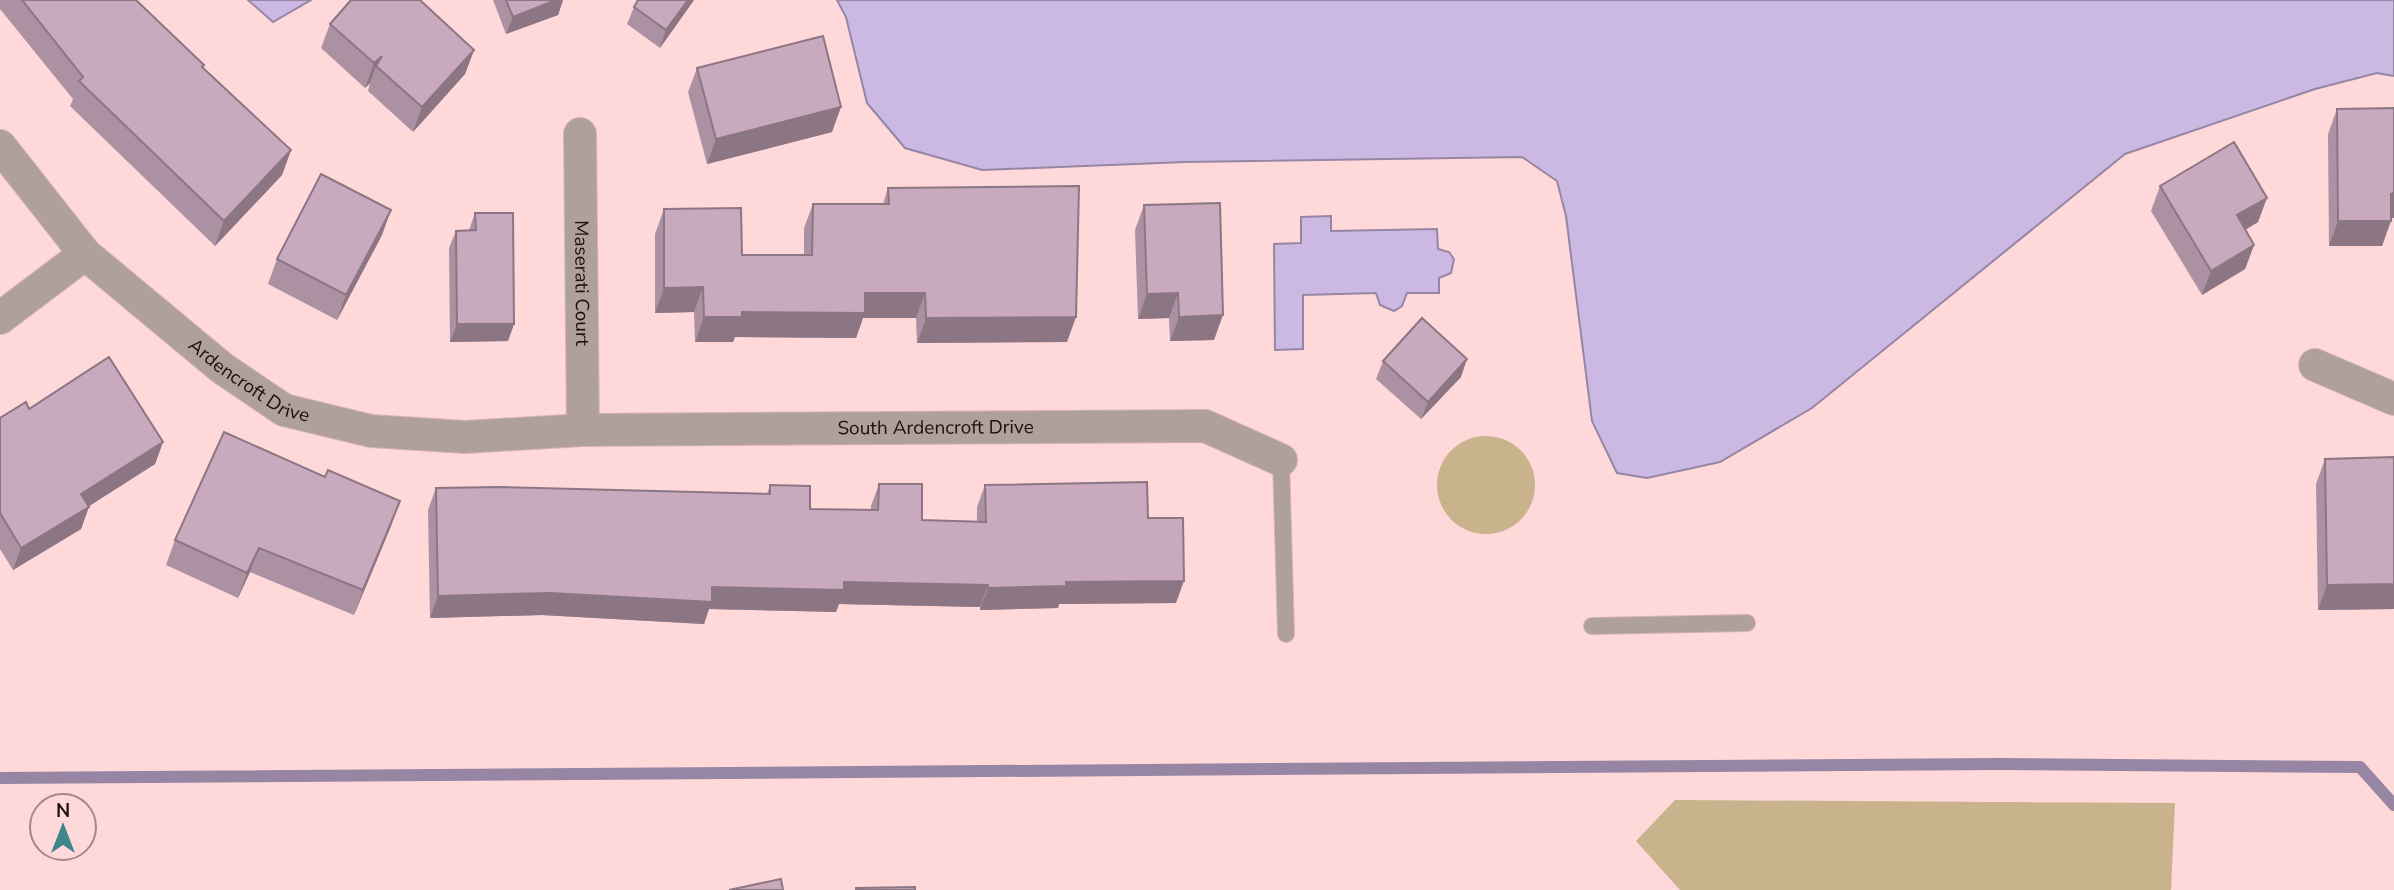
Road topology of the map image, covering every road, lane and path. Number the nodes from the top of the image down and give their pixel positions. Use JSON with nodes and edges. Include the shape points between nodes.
{"nodes":[{"id":1,"x":580,"y":134,"type":"dead end"},
{"id":2,"x":0,"y":146,"type":"edge"},
{"id":3,"x":85,"y":254,"type":"junction"},
{"id":4,"x":0,"y":318,"type":"edge"},
{"id":5,"x":2315,"y":365,"type":"dead end"},
{"id":6,"x":2394,"y":399,"type":"edge"},
{"id":7,"x":583,"y":430,"type":"junction"},
{"id":8,"x":1282,"y":460,"type":"joint"},
{"id":9,"x":1747,"y":623,"type":"dead end"},
{"id":10,"x":1592,"y":626,"type":"dead end"},
{"id":11,"x":1286,"y":634,"type":"dead end"}],
"edges":[{"from":1,"to":7,"type":"street","name":"Maserati Court"},
{"from":2,"to":3,"type":"street","name":"Ardencroft Drive"},
{"from":3,"to":4,"type":"street"},
{"from":3,"to":7,"type":"street","name":"Ardencroft Drive","via":[[222,368],[284,410],[371,431],[465,437]]},
{"from":5,"to":6,"type":"street"},
{"from":7,"to":8,"type":"street","name":"South Ardencroft Drive","via":[[1205,426]]},
{"from":8,"to":11,"type":"lane"},
{"from":9,"to":10,"type":"lane"}]}
